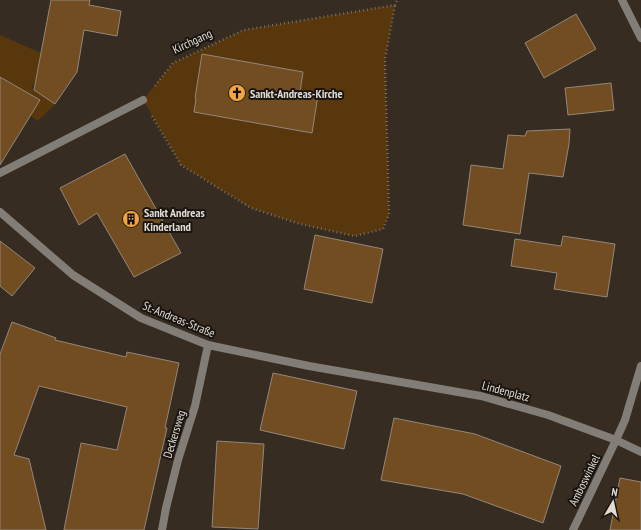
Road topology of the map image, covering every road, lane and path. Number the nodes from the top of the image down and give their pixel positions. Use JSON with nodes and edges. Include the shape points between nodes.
{"nodes":[{"id":1,"x":397,"y":0,"type":"edge"},
{"id":2,"x":622,"y":0,"type":"edge"},
{"id":3,"x":395,"y":5,"type":"junction"},
{"id":4,"x":641,"y":38,"type":"edge"},
{"id":5,"x":143,"y":100,"type":"junction"},
{"id":6,"x":0,"y":173,"type":"edge"},
{"id":7,"x":0,"y":212,"type":"edge"},
{"id":8,"x":208,"y":345,"type":"junction"},
{"id":9,"x":309,"y":366,"type":"joint"},
{"id":10,"x":641,"y":366,"type":"edge"},
{"id":11,"x":616,"y":440,"type":"junction"},
{"id":12,"x":641,"y":452,"type":"edge"},
{"id":13,"x":162,"y":530,"type":"edge"},
{"id":14,"x":573,"y":530,"type":"edge"}],
"edges":[{"from":1,"to":3,"type":"path"},
{"from":2,"to":4,"type":"street"},
{"from":3,"to":5,"type":"path","name":"Kirchgang","via":[[244,30],[173,63]]},
{"from":3,"to":5,"type":"path","via":[[385,58],[389,214],[383,229],[355,236],[300,224],[251,208],[181,165]]},
{"from":5,"to":6,"type":"street"},
{"from":7,"to":8,"type":"street","name":"St.-Andreas-Straße","via":[[73,275],[141,318]]},
{"from":8,"to":9,"type":"street","name":"St.-Andreas-Straße"},
{"from":8,"to":13,"type":"street","name":"Deckersweg","via":[[195,406],[178,460]]},
{"from":9,"to":11,"type":"street","name":"Lindenplatz","via":[[481,396],[548,414]]},
{"from":10,"to":11,"type":"street","via":[[625,420]]},
{"from":11,"to":12,"type":"street","name":"Lindenplatz"},
{"from":11,"to":14,"type":"street","name":"Amboswinkel"}]}
